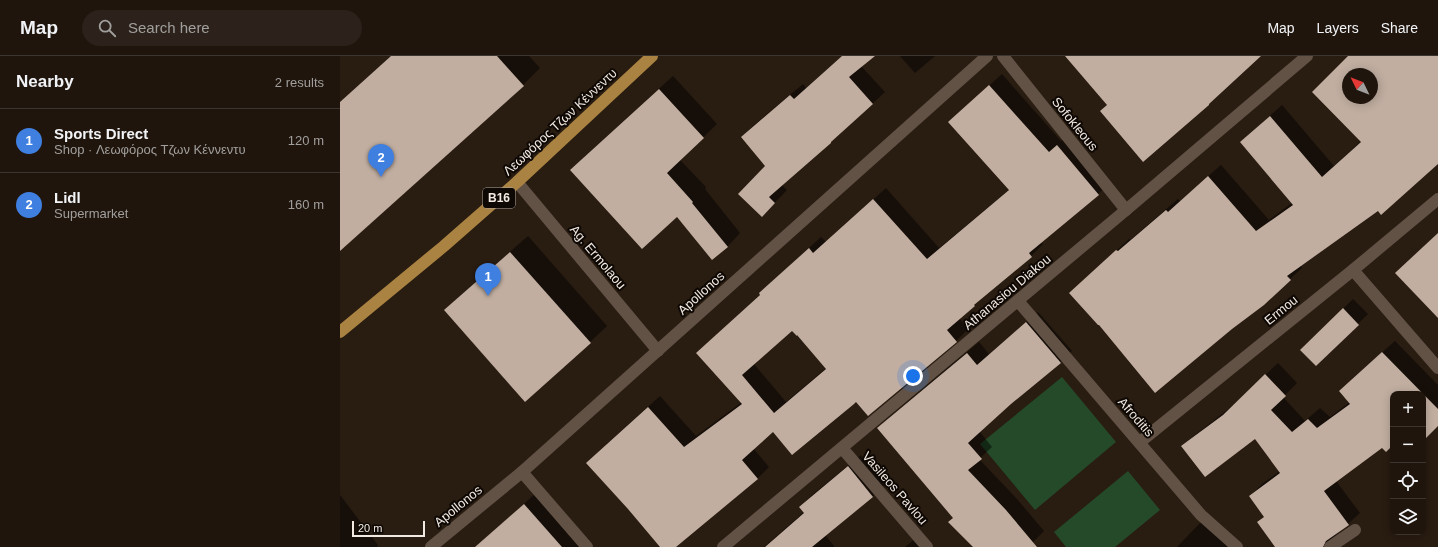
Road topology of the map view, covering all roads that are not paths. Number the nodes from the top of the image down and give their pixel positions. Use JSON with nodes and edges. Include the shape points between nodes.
{"nodes":[{"id":1,"x":652,"y":56,"type":"edge"},
{"id":2,"x":987,"y":56,"type":"edge"},
{"id":3,"x":1003,"y":56,"type":"edge"},
{"id":4,"x":1307,"y":56,"type":"edge"},
{"id":5,"x":1293,"y":60,"type":"edge"},
{"id":6,"x":517,"y":182,"type":"junction"},
{"id":7,"x":1438,"y":198,"type":"edge"},
{"id":8,"x":1126,"y":210,"type":"junction"},
{"id":9,"x":1353,"y":270,"type":"junction"},
{"id":10,"x":1018,"y":301,"type":"junction"},
{"id":11,"x":340,"y":332,"type":"edge"},
{"id":12,"x":658,"y":350,"type":"junction"},
{"id":13,"x":1438,"y":368,"type":"edge"},
{"id":14,"x":1140,"y":442,"type":"junction"},
{"id":15,"x":842,"y":448,"type":"junction"},
{"id":16,"x":522,"y":472,"type":"junction"},
{"id":17,"x":1354,"y":530,"type":"dead end"},
{"id":18,"x":431,"y":547,"type":"edge"},
{"id":19,"x":587,"y":547,"type":"edge"},
{"id":20,"x":722,"y":547,"type":"edge"},
{"id":21,"x":927,"y":547,"type":"edge"},
{"id":22,"x":1237,"y":547,"type":"edge"},
{"id":23,"x":1330,"y":547,"type":"edge"}],
"edges":[{"from":1,"to":6,"type":"main road","name":"Λεωφόρος Τζων Κέννεντυ","number":"B16"},
{"from":2,"to":12,"type":"street","name":"Apollonos"},
{"from":3,"to":8,"type":"street","name":"Sofokleous"},
{"from":4,"to":5,"type":"street","name":"Athanasiou Diakou"},
{"from":5,"to":8,"type":"street","name":"Athanasiou Diakou"},
{"from":6,"to":11,"type":"main road","name":"Λεωφόρος Τζων Κέννεντυ","number":"B16"},
{"from":6,"to":12,"type":"street","name":"Ag. Ermolaou"},
{"from":7,"to":9,"type":"street","name":"Ermou"},
{"from":8,"to":10,"type":"street","name":"Athanasiou Diakou"},
{"from":9,"to":13,"type":"street"},
{"from":9,"to":14,"type":"street","name":"Ermou"},
{"from":10,"to":14,"type":"street","name":"Afroditis"},
{"from":10,"to":15,"type":"street","name":"Athanasiou Diakou"},
{"from":12,"to":16,"type":"street","name":"Apollonos"},
{"from":14,"to":22,"type":"street","name":"Afroditis","via":[[1201,515]]},
{"from":15,"to":20,"type":"street","name":"Athanasiou Diakou"},
{"from":15,"to":21,"type":"street","name":"Vasileos Pavlou"},
{"from":16,"to":18,"type":"street","name":"Apollonos"},
{"from":16,"to":19,"type":"street"},
{"from":17,"to":23,"type":"street"}]}
